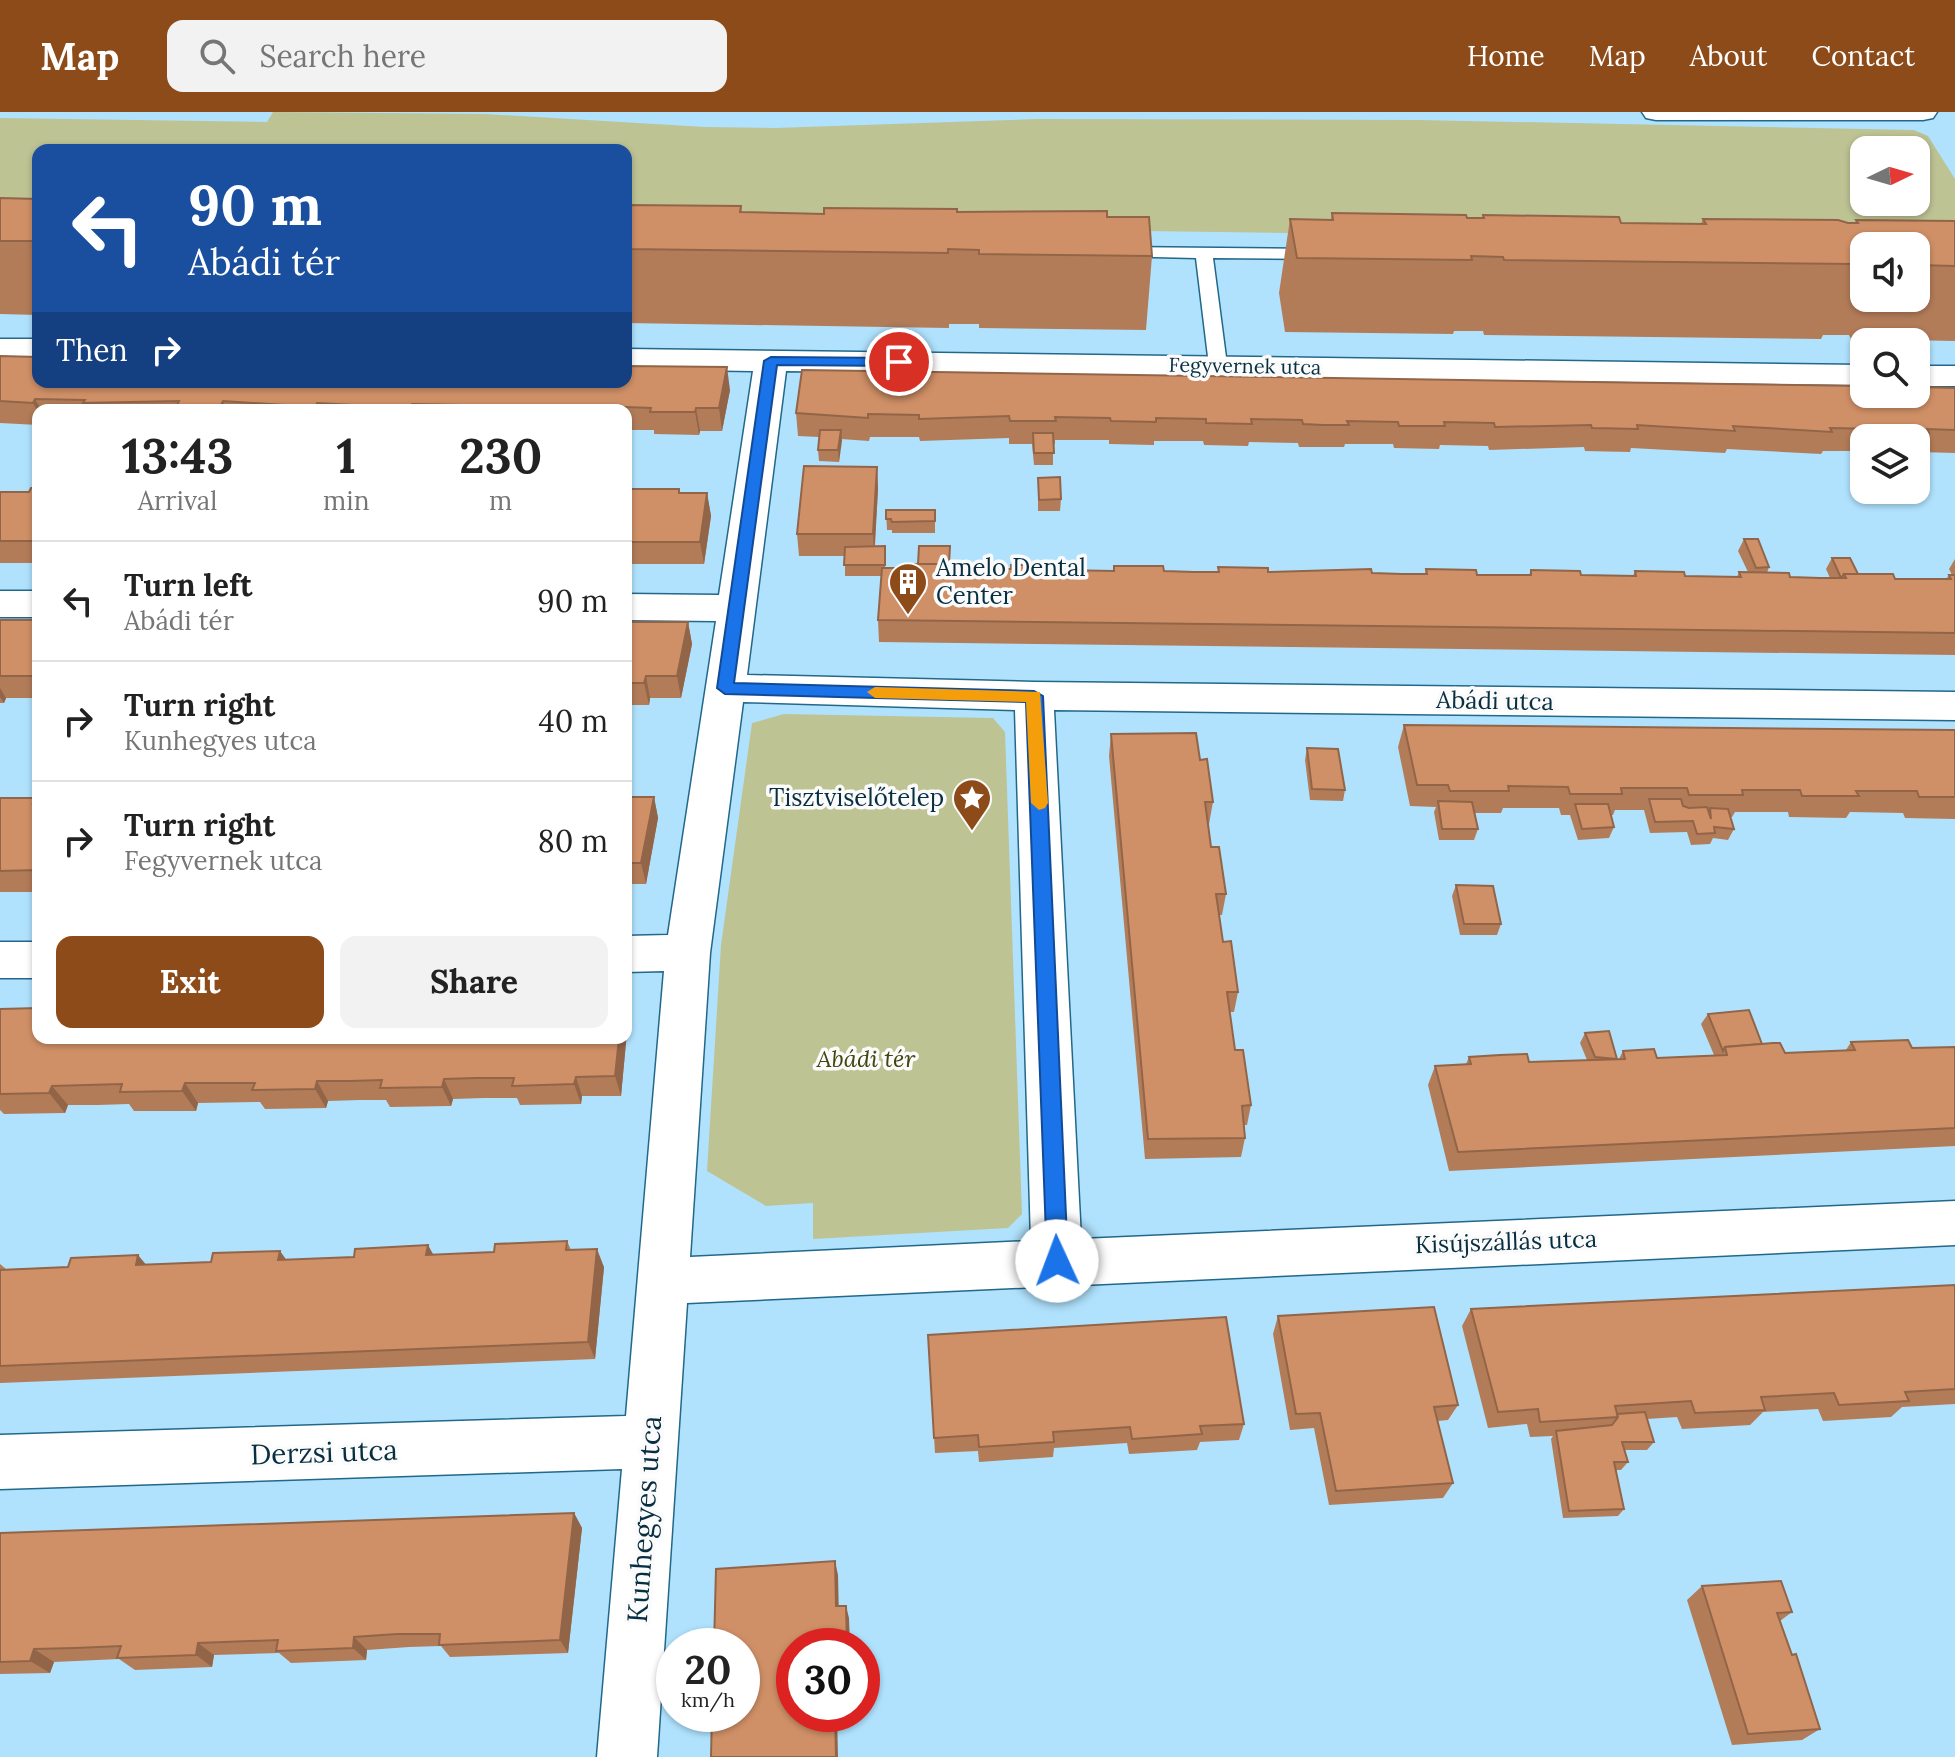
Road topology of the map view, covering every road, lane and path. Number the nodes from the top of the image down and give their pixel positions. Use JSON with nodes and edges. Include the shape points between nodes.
{"nodes":[{"id":1,"x":1656,"y":112,"type":"edge"},
{"id":2,"x":1923,"y":112,"type":"edge"},
{"id":3,"x":1099,"y":252,"type":"edge"},
{"id":4,"x":1204,"y":253,"type":"junction"},
{"id":5,"x":1337,"y":255,"type":"edge"},
{"id":6,"x":0,"y":349,"type":"edge"},
{"id":7,"x":32,"y":349,"type":"edge"},
{"id":8,"x":632,"y":359,"type":"edge"},
{"id":9,"x":771,"y":361,"type":"junction"},
{"id":10,"x":1218,"y":365,"type":"junction"},
{"id":11,"x":1850,"y":375,"type":"edge"},
{"id":12,"x":1930,"y":376,"type":"edge"},
{"id":13,"x":1955,"y":376,"type":"edge"},
{"id":14,"x":0,"y":604,"type":"edge"},
{"id":15,"x":32,"y":604,"type":"edge"},
{"id":16,"x":632,"y":607,"type":"edge"},
{"id":17,"x":737,"y":608,"type":"junction"},
{"id":18,"x":725,"y":688,"type":"junction"},
{"id":19,"x":1034,"y":696,"type":"junction"},
{"id":20,"x":1955,"y":706,"type":"edge"},
{"id":21,"x":688,"y":953,"type":"junction"},
{"id":22,"x":632,"y":954,"type":"edge"},
{"id":23,"x":0,"y":960,"type":"edge"},
{"id":24,"x":32,"y":960,"type":"edge"},
{"id":25,"x":1955,"y":1223,"type":"edge"},
{"id":26,"x":1057,"y":1261,"type":"junction"},
{"id":27,"x":663,"y":1281,"type":"junction"},
{"id":28,"x":649,"y":1442,"type":"junction"},
{"id":29,"x":0,"y":1462,"type":"edge"},
{"id":30,"x":627,"y":1757,"type":"edge"}],
"edges":[{"from":1,"to":2,"type":"street"},
{"from":3,"to":4,"type":"lane"},
{"from":4,"to":5,"type":"lane"},
{"from":4,"to":10,"type":"lane"},
{"from":6,"to":7,"type":"street"},
{"from":8,"to":9,"type":"street","name":"Fegyvernek utca"},
{"from":9,"to":10,"type":"street","name":"Fegyvernek utca"},
{"from":9,"to":17,"type":"street"},
{"from":10,"to":11,"type":"street","name":"Fegyvernek utca"},
{"from":12,"to":13,"type":"street"},
{"from":14,"to":15,"type":"street"},
{"from":16,"to":17,"type":"street"},
{"from":17,"to":18,"type":"street"},
{"from":18,"to":19,"type":"street"},
{"from":18,"to":21,"type":"street"},
{"from":19,"to":20,"type":"street","name":"Abádi utca"},
{"from":19,"to":26,"type":"street"},
{"from":21,"to":22,"type":"street"},
{"from":21,"to":27,"type":"street"},
{"from":23,"to":24,"type":"street"},
{"from":25,"to":26,"type":"street","name":"Kisújszállás utca"},
{"from":26,"to":27,"type":"street"},
{"from":27,"to":28,"type":"street","name":"Kunhegyes utca"},
{"from":28,"to":29,"type":"street","name":"Derzsi utca"},
{"from":28,"to":30,"type":"street","name":"Kunhegyes utca"}]}
